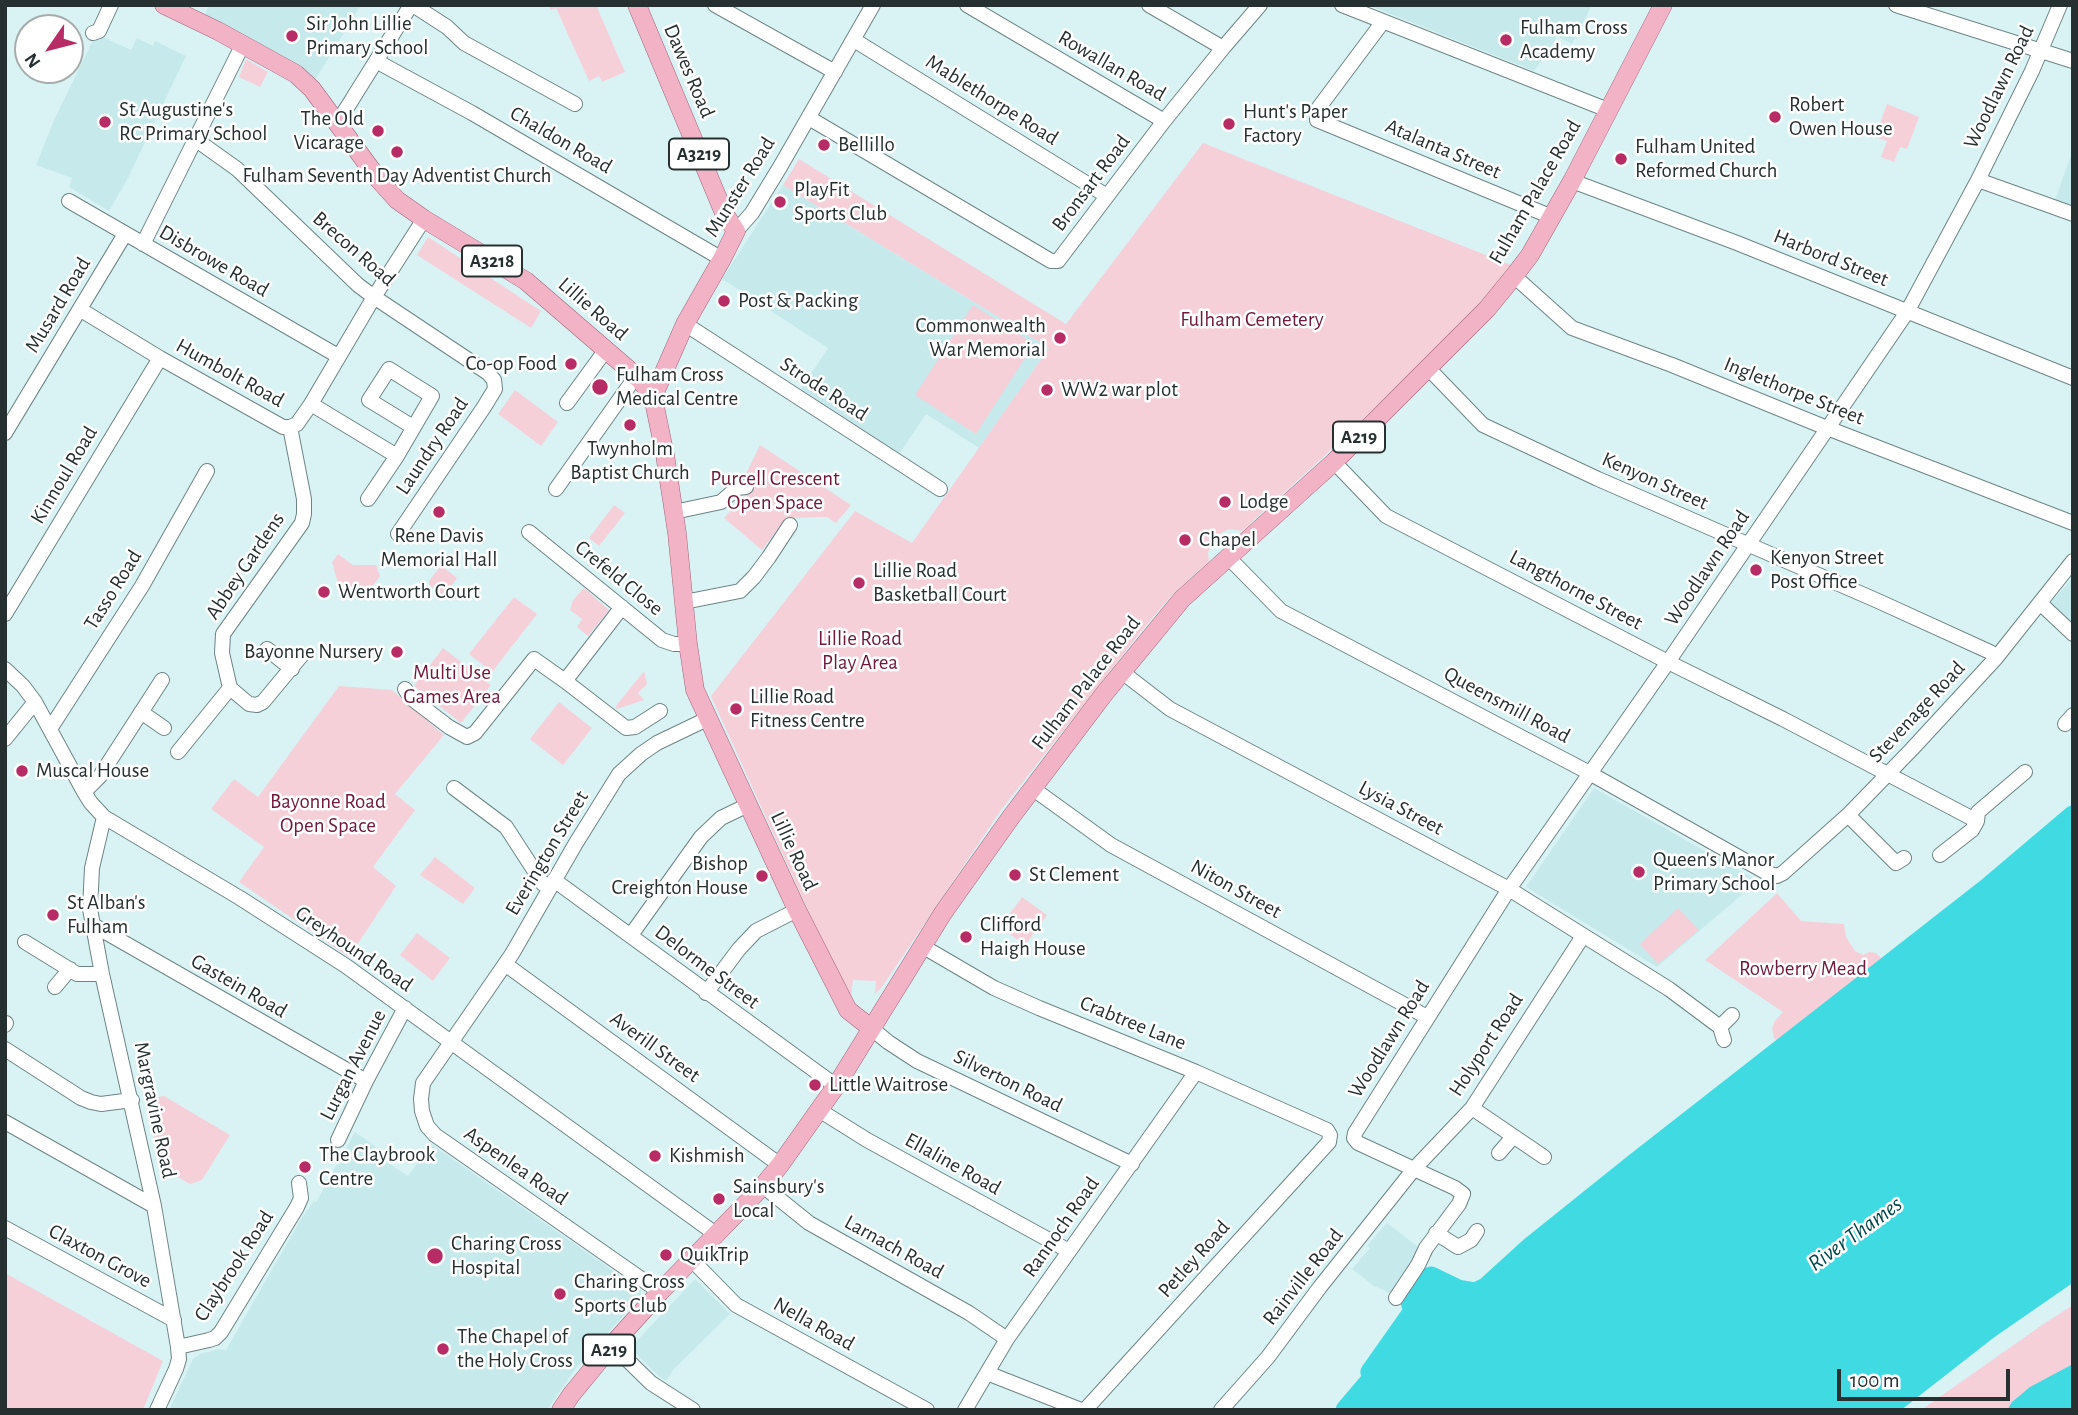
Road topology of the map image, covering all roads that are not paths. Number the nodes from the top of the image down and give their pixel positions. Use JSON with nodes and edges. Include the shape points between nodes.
{"nodes":[{"id":1,"x":111,"y":5,"type":"edge"},
{"id":2,"x":164,"y":5,"type":"edge"},
{"id":3,"x":412,"y":5,"type":"edge"},
{"id":4,"x":636,"y":5,"type":"edge"},
{"id":5,"x":715,"y":5,"type":"edge"},
{"id":6,"x":873,"y":5,"type":"edge"},
{"id":7,"x":967,"y":5,"type":"edge"},
{"id":8,"x":1149,"y":5,"type":"edge"},
{"id":9,"x":1261,"y":5,"type":"edge"},
{"id":10,"x":1342,"y":5,"type":"edge"},
{"id":11,"x":1663,"y":5,"type":"edge"},
{"id":12,"x":1896,"y":5,"type":"edge"},
{"id":13,"x":2060,"y":5,"type":"edge"},
{"id":14,"x":1382,"y":23,"type":"junction"},
{"id":15,"x":93,"y":33,"type":"dead end"},
{"id":16,"x":854,"y":40,"type":"junction"},
{"id":17,"x":243,"y":44,"type":"junction"},
{"id":18,"x":1223,"y":48,"type":"junction"},
{"id":19,"x":2040,"y":51,"type":"junction"},
{"id":20,"x":376,"y":61,"type":"junction"},
{"id":21,"x":2073,"y":61,"type":"edge"},
{"id":22,"x":835,"y":72,"type":"junction"},
{"id":23,"x":575,"y":104,"type":"dead end"},
{"id":24,"x":1608,"y":110,"type":"junction"},
{"id":25,"x":809,"y":118,"type":"junction"},
{"id":26,"x":1164,"y":121,"type":"junction"},
{"id":27,"x":338,"y":122,"type":"junction"},
{"id":28,"x":195,"y":139,"type":"junction"},
{"id":29,"x":1978,"y":180,"type":"junction"},
{"id":30,"x":1572,"y":181,"type":"junction"},
{"id":31,"x":1107,"y":196,"type":"junction"},
{"id":32,"x":69,"y":201,"type":"dead end"},
{"id":33,"x":2073,"y":214,"type":"edge"},
{"id":34,"x":1552,"y":217,"type":"junction"},
{"id":35,"x":424,"y":219,"type":"junction"},
{"id":36,"x":736,"y":231,"type":"junction"},
{"id":37,"x":125,"y":233,"type":"junction"},
{"id":38,"x":143,"y":244,"type":"junction"},
{"id":39,"x":722,"y":259,"type":"junction"},
{"id":40,"x":1514,"y":276,"type":"junction"},
{"id":41,"x":374,"y":297,"type":"junction"},
{"id":42,"x":81,"y":310,"type":"junction"},
{"id":43,"x":1907,"y":312,"type":"junction"},
{"id":44,"x":685,"y":324,"type":"junction"},
{"id":45,"x":605,"y":351,"type":"junction"},
{"id":46,"x":338,"y":356,"type":"junction"},
{"id":47,"x":160,"y":358,"type":"junction"},
{"id":48,"x":1429,"y":369,"type":"junction"},
{"id":49,"x":636,"y":376,"type":"junction"},
{"id":50,"x":2073,"y":378,"type":"edge"},
{"id":51,"x":494,"y":380,"type":"joint"},
{"id":52,"x":653,"y":397,"type":"junction"},
{"id":53,"x":567,"y":403,"type":"dead end"},
{"id":54,"x":311,"y":404,"type":"junction"},
{"id":55,"x":290,"y":427,"type":"junction"},
{"id":56,"x":413,"y":427,"type":"junction"},
{"id":57,"x":1829,"y":428,"type":"junction"},
{"id":58,"x":5,"y":433,"type":"edge"},
{"id":59,"x":397,"y":456,"type":"junction"},
{"id":60,"x":1334,"y":462,"type":"junction"},
{"id":61,"x":207,"y":471,"type":"dead end"},
{"id":62,"x":746,"y":487,"type":"dead end"},
{"id":63,"x":556,"y":489,"type":"dead end"},
{"id":64,"x":940,"y":489,"type":"dead end"},
{"id":65,"x":368,"y":499,"type":"dead end"},
{"id":66,"x":674,"y":512,"type":"junction"},
{"id":67,"x":2073,"y":523,"type":"edge"},
{"id":68,"x":790,"y":525,"type":"dead end"},
{"id":69,"x":529,"y":532,"type":"dead end"},
{"id":70,"x":398,"y":534,"type":"dead end"},
{"id":71,"x":1748,"y":545,"type":"junction"},
{"id":72,"x":1228,"y":557,"type":"junction"},
{"id":73,"x":2073,"y":561,"type":"edge"},
{"id":74,"x":684,"y":602,"type":"junction"},
{"id":75,"x":2040,"y":603,"type":"junction"},
{"id":76,"x":622,"y":607,"type":"junction"},
{"id":77,"x":5,"y":614,"type":"edge"},
{"id":78,"x":2073,"y":635,"type":"edge"},
{"id":79,"x":688,"y":644,"type":"junction"},
{"id":80,"x":267,"y":649,"type":"dead end"},
{"id":81,"x":302,"y":655,"type":"dead end"},
{"id":82,"x":1996,"y":657,"type":"junction"},
{"id":83,"x":1668,"y":662,"type":"junction"},
{"id":84,"x":292,"y":668,"type":"junction"},
{"id":85,"x":5,"y":669,"type":"edge"},
{"id":86,"x":1122,"y":672,"type":"junction"},
{"id":87,"x":162,"y":680,"type":"dead end"},
{"id":88,"x":565,"y":681,"type":"junction"},
{"id":89,"x":230,"y":688,"type":"junction"},
{"id":90,"x":404,"y":689,"type":"dead end"},
{"id":91,"x":35,"y":702,"type":"junction"},
{"id":92,"x":660,"y":711,"type":"dead end"},
{"id":93,"x":141,"y":712,"type":"junction"},
{"id":94,"x":707,"y":719,"type":"junction"},
{"id":95,"x":50,"y":729,"type":"junction"},
{"id":96,"x":164,"y":729,"type":"dead end"},
{"id":97,"x":5,"y":739,"type":"edge"},
{"id":98,"x":178,"y":752,"type":"dead end"},
{"id":99,"x":2025,"y":772,"type":"dead end"},
{"id":100,"x":1591,"y":774,"type":"junction"},
{"id":101,"x":1888,"y":774,"type":"junction"},
{"id":102,"x":1032,"y":788,"type":"junction"},
{"id":103,"x":454,"y":789,"type":"dead end"},
{"id":104,"x":85,"y":792,"type":"junction"},
{"id":105,"x":748,"y":805,"type":"junction"},
{"id":106,"x":1848,"y":815,"type":"junction"},
{"id":107,"x":104,"y":817,"type":"junction"},
{"id":108,"x":1977,"y":821,"type":"junction"},
{"id":109,"x":1940,"y":855,"type":"dead end"},
{"id":110,"x":1899,"y":865,"type":"dead end"},
{"id":111,"x":1777,"y":876,"type":"joint"},
{"id":112,"x":552,"y":884,"type":"junction"},
{"id":113,"x":1509,"y":889,"type":"junction"},
{"id":114,"x":797,"y":910,"type":"junction"},
{"id":115,"x":93,"y":925,"type":"junction"},
{"id":116,"x":631,"y":935,"type":"junction"},
{"id":117,"x":1583,"y":936,"type":"junction"},
{"id":118,"x":25,"y":942,"type":"dead end"},
{"id":119,"x":922,"y":946,"type":"junction"},
{"id":120,"x":505,"y":964,"type":"junction"},
{"id":121,"x":70,"y":969,"type":"junction"},
{"id":122,"x":102,"y":974,"type":"junction"},
{"id":123,"x":55,"y":987,"type":"dead end"},
{"id":124,"x":706,"y":993,"type":"junction"},
{"id":125,"x":405,"y":1009,"type":"junction"},
{"id":126,"x":1732,"y":1014,"type":"dead end"},
{"id":127,"x":1427,"y":1017,"type":"junction"},
{"id":128,"x":871,"y":1028,"type":"junction"},
{"id":129,"x":452,"y":1041,"type":"junction"},
{"id":130,"x":5,"y":1049,"type":"edge"},
{"id":131,"x":1196,"y":1072,"type":"junction"},
{"id":132,"x":366,"y":1081,"type":"junction"},
{"id":133,"x":836,"y":1086,"type":"junction"},
{"id":134,"x":132,"y":1100,"type":"junction"},
{"id":135,"x":1472,"y":1108,"type":"junction"},
{"id":136,"x":819,"y":1110,"type":"junction"},
{"id":137,"x":5,"y":1122,"type":"edge"},
{"id":138,"x":1330,"y":1135,"type":"joint"},
{"id":139,"x":1513,"y":1136,"type":"junction"},
{"id":140,"x":338,"y":1140,"type":"dead end"},
{"id":141,"x":1499,"y":1153,"type":"dead end"},
{"id":142,"x":1544,"y":1157,"type":"dead end"},
{"id":143,"x":1132,"y":1164,"type":"junction"},
{"id":144,"x":780,"y":1165,"type":"junction"},
{"id":145,"x":1415,"y":1169,"type":"junction"},
{"id":146,"x":299,"y":1183,"type":"dead end"},
{"id":147,"x":763,"y":1186,"type":"junction"},
{"id":148,"x":154,"y":1206,"type":"junction"},
{"id":149,"x":5,"y":1228,"type":"edge"},
{"id":150,"x":1477,"y":1231,"type":"dead end"},
{"id":151,"x":1436,"y":1233,"type":"junction"},
{"id":152,"x":717,"y":1234,"type":"junction"},
{"id":153,"x":1069,"y":1251,"type":"junction"},
{"id":154,"x":692,"y":1261,"type":"junction"},
{"id":155,"x":660,"y":1292,"type":"junction"},
{"id":156,"x":1396,"y":1298,"type":"dead end"},
{"id":157,"x":174,"y":1320,"type":"junction"},
{"id":158,"x":1007,"y":1339,"type":"junction"},
{"id":159,"x":612,"y":1345,"type":"junction"},
{"id":160,"x":178,"y":1347,"type":"junction"},
{"id":161,"x":987,"y":1373,"type":"junction"},
{"id":162,"x":157,"y":1410,"type":"edge"},
{"id":163,"x":561,"y":1410,"type":"edge"},
{"id":164,"x":693,"y":1410,"type":"edge"},
{"id":165,"x":927,"y":1410,"type":"edge"},
{"id":166,"x":965,"y":1410,"type":"edge"},
{"id":167,"x":1083,"y":1410,"type":"edge"},
{"id":168,"x":1221,"y":1410,"type":"edge"}],
"edges":[{"from":1,"to":15,"type":"street","via":[[99,32]]},
{"from":2,"to":17,"type":"main road","name":"Lillie Road","number":"A3218"},
{"from":3,"to":20,"type":"street"},
{"from":3,"to":23,"type":"street","via":[[464,43]]},
{"from":4,"to":36,"type":"main road","name":"Dawes Road","number":"A3219","via":[[724,213]]},
{"from":5,"to":22,"type":"street"},
{"from":6,"to":16,"type":"street","name":"Munster Road"},
{"from":7,"to":26,"type":"street","name":"Rowallan Road"},
{"from":8,"to":18,"type":"street"},
{"from":9,"to":18,"type":"street","name":"Bronsart Road"},
{"from":10,"to":14,"type":"street"},
{"from":11,"to":24,"type":"main road","name":"Fulham Palace Road","number":"A219"},
{"from":12,"to":19,"type":"street"},
{"from":13,"to":19,"type":"street","name":"Woodlawn Road"},
{"from":14,"to":24,"type":"street"},
{"from":14,"to":34,"type":"street","name":"Atalanta Street","via":[[1317,110],[1317,120]]},
{"from":16,"to":22,"type":"street","name":"Munster Road"},
{"from":16,"to":31,"type":"street","name":"Mablethorpe Road"},
{"from":17,"to":27,"type":"main road","name":"Lillie Road","number":"A3218","via":[[296,74]]},
{"from":17,"to":28,"type":"street"},
{"from":18,"to":26,"type":"street","name":"Bronsart Road"},
{"from":19,"to":21,"type":"street"},
{"from":19,"to":29,"type":"street","name":"Woodlawn Road"},
{"from":20,"to":27,"type":"street"},
{"from":20,"to":39,"type":"street","name":"Chaldon Road"},
{"from":22,"to":25,"type":"street","name":"Munster Road"},
{"from":24,"to":30,"type":"main road","name":"Fulham Palace Road","number":"A219"},
{"from":25,"to":31,"type":"street","name":"Bronsart Road","via":[[1051,261],[1058,261]]},
{"from":25,"to":36,"type":"street","name":"Munster Road","via":[[752,213]]},
{"from":26,"to":31,"type":"street","name":"Bronsart Road"},
{"from":27,"to":35,"type":"main road","name":"Lillie Road","number":"A3218","via":[[379,180]]},
{"from":28,"to":38,"type":"street"},
{"from":28,"to":41,"type":"street","name":"Brecon Road","via":[[237,169]]},
{"from":29,"to":33,"type":"street"},
{"from":29,"to":43,"type":"street","name":"Woodlawn Road"},
{"from":30,"to":34,"type":"main road","name":"Fulham Palace Road","number":"A219"},
{"from":30,"to":43,"type":"street","name":"Harbord Street"},
{"from":32,"to":37,"type":"street","name":"Disbrowe Road"},
{"from":34,"to":40,"type":"main road","name":"Fulham Palace Road","number":"A219"},
{"from":35,"to":41,"type":"street","name":"Humbolt Road"},
{"from":35,"to":45,"type":"main road","name":"Lillie Road","number":"A3218","via":[[526,281]]},
{"from":36,"to":39,"type":"main road","name":"Munster Road"},
{"from":37,"to":38,"type":"street","name":"Disbrowe Road"},
{"from":37,"to":42,"type":"street","name":"Musard Road"},
{"from":38,"to":46,"type":"street","name":"Disbrowe Road"},
{"from":39,"to":44,"type":"main road","name":"Munster Road"},
{"from":40,"to":48,"type":"main road","name":"Fulham Palace Road","number":"A219"},
{"from":40,"to":57,"type":"street","name":"Inglethorpe Street","via":[[1572,328]]},
{"from":41,"to":46,"type":"street","name":"Humbolt Road"},
{"from":41,"to":51,"type":"street","name":"Brecon Road"},
{"from":42,"to":47,"type":"street","name":"Humbolt Road"},
{"from":42,"to":58,"type":"street","name":"Musard Road"},
{"from":43,"to":50,"type":"street","name":"Harbord Street"},
{"from":43,"to":57,"type":"street","name":"Woodlawn Road"},
{"from":44,"to":52,"type":"main road","name":"Munster Road"},
{"from":44,"to":64,"type":"street","name":"Strode Road"},
{"from":45,"to":49,"type":"main road","name":"Lillie Road","number":"A3218"},
{"from":45,"to":53,"type":"street"},
{"from":46,"to":54,"type":"street","name":"Humbolt Road"},
{"from":47,"to":55,"type":"street","name":"Humbolt Road","via":[[283,428]]},
{"from":47,"to":77,"type":"street","name":"Kinnoul Road"},
{"from":48,"to":60,"type":"main road","name":"Fulham Palace Road","number":"A219"},
{"from":48,"to":71,"type":"street","name":"Kenyon Street","via":[[1483,425]]},
{"from":49,"to":52,"type":"main road","name":"Lillie Road","number":"A3218"},
{"from":49,"to":63,"type":"street"},
{"from":51,"to":70,"type":"street","name":"Laundry Road","via":[[495,390]]},
{"from":52,"to":66,"type":"main road","name":"Lillie Road","number":"A3218"},
{"from":54,"to":55,"type":"street","name":"Humbolt Road"},
{"from":54,"to":59,"type":"street"},
{"from":55,"to":89,"type":"street","name":"Abbey Gardens","via":[[304,514],[223,634]]},
{"from":56,"to":56,"type":"street","via":[[369,400],[389,369],[432,396]]},
{"from":56,"to":59,"type":"street"},
{"from":57,"to":67,"type":"street","name":"Inglethorpe Street"},
{"from":57,"to":71,"type":"street","name":"Woodlawn Road"},
{"from":59,"to":65,"type":"street"},
{"from":60,"to":72,"type":"main road","name":"Fulham Palace Road","number":"A219"},
{"from":60,"to":83,"type":"street","name":"Langthorne Street","via":[[1385,516]]},
{"from":61,"to":95,"type":"street","name":"Tasso Road","via":[[142,586]]},
{"from":62,"to":66,"type":"street","via":[[737,488],[721,502]]},
{"from":66,"to":74,"type":"main road","name":"Lillie Road","number":"A3218"},
{"from":68,"to":74,"type":"street","via":[[740,591]]},
{"from":69,"to":76,"type":"street","name":"Crefeld Close"},
{"from":71,"to":82,"type":"street","name":"Kenyon Street"},
{"from":71,"to":83,"type":"street","name":"Woodlawn Road"},
{"from":72,"to":86,"type":"main road","name":"Fulham Palace Road","number":"A219","via":[[1182,599]]},
{"from":72,"to":100,"type":"street","name":"Queensmill Road","via":[[1281,611]]},
{"from":73,"to":75,"type":"street","name":"Stevenage Road"},
{"from":74,"to":79,"type":"main road","name":"Lillie Road","number":"A3218"},
{"from":75,"to":78,"type":"street"},
{"from":75,"to":82,"type":"street","name":"Stevenage Road"},
{"from":76,"to":79,"type":"street","name":"Crefeld Close","via":[[662,640]]},
{"from":76,"to":88,"type":"street"},
{"from":79,"to":94,"type":"main road","name":"Lillie Road","number":"A3218","via":[[695,690]]},
{"from":80,"to":84,"type":"street"},
{"from":81,"to":84,"type":"street"},
{"from":82,"to":101,"type":"street","name":"Stevenage Road"},
{"from":83,"to":100,"type":"street","name":"Woodlawn Road"},
{"from":83,"to":101,"type":"street","name":"Langthorne Street"},
{"from":84,"to":89,"type":"street","via":[[257,705]]},
{"from":85,"to":91,"type":"street","name":"Greyhound Road"},
{"from":86,"to":102,"type":"main road","name":"Fulham Palace Road","number":"A219"},
{"from":86,"to":113,"type":"street","name":"Lysia Street","via":[[1170,709]]},
{"from":87,"to":93,"type":"street"},
{"from":88,"to":90,"type":"street","via":[[534,659],[467,737]]},
{"from":88,"to":92,"type":"street","via":[[626,728]]},
{"from":89,"to":98,"type":"street"},
{"from":91,"to":95,"type":"street","name":"Greyhound Road"},
{"from":91,"to":97,"type":"street"},
{"from":93,"to":96,"type":"street"},
{"from":93,"to":104,"type":"street"},
{"from":94,"to":105,"type":"main road","name":"Lillie Road","number":"A3218"},
{"from":94,"to":112,"type":"street","name":"Everington Street","via":[[657,743],[619,774]]},
{"from":95,"to":104,"type":"street","name":"Greyhound Road"},
{"from":99,"to":108,"type":"street","via":[[1978,812]]},
{"from":100,"to":111,"type":"street","name":"Queensmill Road"},
{"from":100,"to":113,"type":"street","name":"Woodlawn Road"},
{"from":101,"to":106,"type":"street","name":"Stevenage Road"},
{"from":101,"to":108,"type":"street","name":"Langthorne Street"},
{"from":102,"to":119,"type":"main road","name":"Fulham Palace Road","number":"A219"},
{"from":102,"to":127,"type":"street","name":"Niton Street","via":[[1111,845]]},
{"from":103,"to":112,"type":"street","name":"Delorme Street","via":[[506,827],[543,884]]},
{"from":104,"to":107,"type":"street","name":"Greyhound Road"},
{"from":105,"to":114,"type":"main road","name":"Lillie Road","number":"A3218"},
{"from":105,"to":116,"type":"street","via":[[721,818],[701,837]]},
{"from":106,"to":110,"type":"street"},
{"from":106,"to":111,"type":"street","name":"Stevenage Road"},
{"from":107,"to":115,"type":"street","name":"Margravine Road","via":[[90,888]]},
{"from":107,"to":125,"type":"street","name":"Greyhound Road","via":[[240,898]]},
{"from":108,"to":109,"type":"street"},
{"from":112,"to":116,"type":"street","name":"Delorme Street"},
{"from":112,"to":120,"type":"street","name":"Everington Street"},
{"from":113,"to":117,"type":"street","name":"Lysia Street"},
{"from":113,"to":127,"type":"street","name":"Woodlawn Road"},
{"from":114,"to":124,"type":"street","via":[[756,931]]},
{"from":114,"to":128,"type":"main road","name":"Lillie Road","number":"A3218","via":[[848,1010]]},
{"from":115,"to":122,"type":"street","name":"Margravine Road"},
{"from":115,"to":132,"type":"street","name":"Gastein Road"},
{"from":116,"to":124,"type":"street","name":"Delorme Street"},
{"from":117,"to":126,"type":"street","name":"Lysia Street","via":[[1661,983],[1722,1033]]},
{"from":117,"to":135,"type":"street","name":"Holyport Road"},
{"from":118,"to":121,"type":"street"},
{"from":119,"to":128,"type":"main road","name":"Fulham Palace Road","number":"A219"},
{"from":119,"to":131,"type":"street","name":"Crabtree Lane","via":[[994,988]]},
{"from":120,"to":129,"type":"street","name":"Everington Street"},
{"from":120,"to":144,"type":"street","name":"Averill Street"},
{"from":121,"to":122,"type":"street","via":[[77,974]]},
{"from":121,"to":123,"type":"street"},
{"from":122,"to":134,"type":"street","name":"Margravine Road"},
{"from":124,"to":133,"type":"street","name":"Delorme Street"},
{"from":125,"to":129,"type":"street","name":"Greyhound Road"},
{"from":125,"to":132,"type":"street","name":"Lurgan Avenue"},
{"from":127,"to":145,"type":"street","name":"Woodlawn Road","via":[[1354,1135],[1358,1143]]},
{"from":128,"to":133,"type":"main road","name":"Fulham Palace Road","number":"A219"},
{"from":128,"to":143,"type":"street","name":"Silverton Road","via":[[917,1061]]},
{"from":129,"to":152,"type":"street","name":"Greyhound Road"},
{"from":129,"to":155,"type":"street","name":"Aspenlea Road","via":[[423,1083],[422,1111],[435,1135]]},
{"from":130,"to":134,"type":"street","via":[[81,1098],[101,1104]]},
{"from":131,"to":138,"type":"street","name":"Crabtree Lane","via":[[1326,1129]]},
{"from":131,"to":143,"type":"street","name":"Rannoch Road"},
{"from":132,"to":140,"type":"street","name":"Lurgan Avenue"},
{"from":133,"to":136,"type":"main road","name":"Fulham Palace Road","number":"A219"},
{"from":134,"to":148,"type":"street","name":"Margravine Road"},
{"from":135,"to":139,"type":"street"},
{"from":135,"to":145,"type":"street","name":"Holyport Road"},
{"from":136,"to":144,"type":"main road","name":"Fulham Palace Road","number":"A219"},
{"from":136,"to":153,"type":"street","name":"Ellaline Road"},
{"from":137,"to":148,"type":"street"},
{"from":138,"to":167,"type":"street","name":"Petley Road","via":[[1329,1142]]},
{"from":139,"to":141,"type":"street"},
{"from":139,"to":142,"type":"street"},
{"from":143,"to":153,"type":"street","name":"Rannoch Road"},
{"from":144,"to":147,"type":"main road","name":"Fulham Palace Road","number":"A219"},
{"from":145,"to":151,"type":"street","via":[[1463,1194]]},
{"from":145,"to":168,"type":"street","name":"Rainville Road"},
{"from":146,"to":160,"type":"street","name":"Claybrook Road","via":[[298,1206],[221,1332],[215,1338]]},
{"from":147,"to":152,"type":"main road","name":"Fulham Palace Road","number":"A219"},
{"from":147,"to":158,"type":"street","name":"Larnach Road","via":[[809,1223],[970,1313]]},
{"from":148,"to":157,"type":"street","name":"Margravine Road"},
{"from":149,"to":157,"type":"street","name":"Claxton Grove"},
{"from":150,"to":151,"type":"street","via":[[1458,1247]]},
{"from":151,"to":156,"type":"street"},
{"from":152,"to":154,"type":"main road","name":"Fulham Palace Road","number":"A219"},
{"from":153,"to":158,"type":"street","name":"Rannoch Road"},
{"from":154,"to":155,"type":"main road","name":"Fulham Palace Road","number":"A219"},
{"from":154,"to":165,"type":"street","name":"Nella Road","via":[[737,1305]]},
{"from":155,"to":159,"type":"main road","name":"Fulham Palace Road","number":"A219"},
{"from":157,"to":160,"type":"street","name":"Margravine Road"},
{"from":158,"to":161,"type":"street","name":"Rannoch Road"},
{"from":159,"to":163,"type":"main road","name":"Fulham Palace Road","number":"A219"},
{"from":159,"to":164,"type":"street","via":[[650,1383]]},
{"from":160,"to":162,"type":"street","name":"Margravine Road","via":[[176,1369]]},
{"from":161,"to":166,"type":"street","name":"Rannoch Road"},
{"from":161,"to":167,"type":"street"}]}
